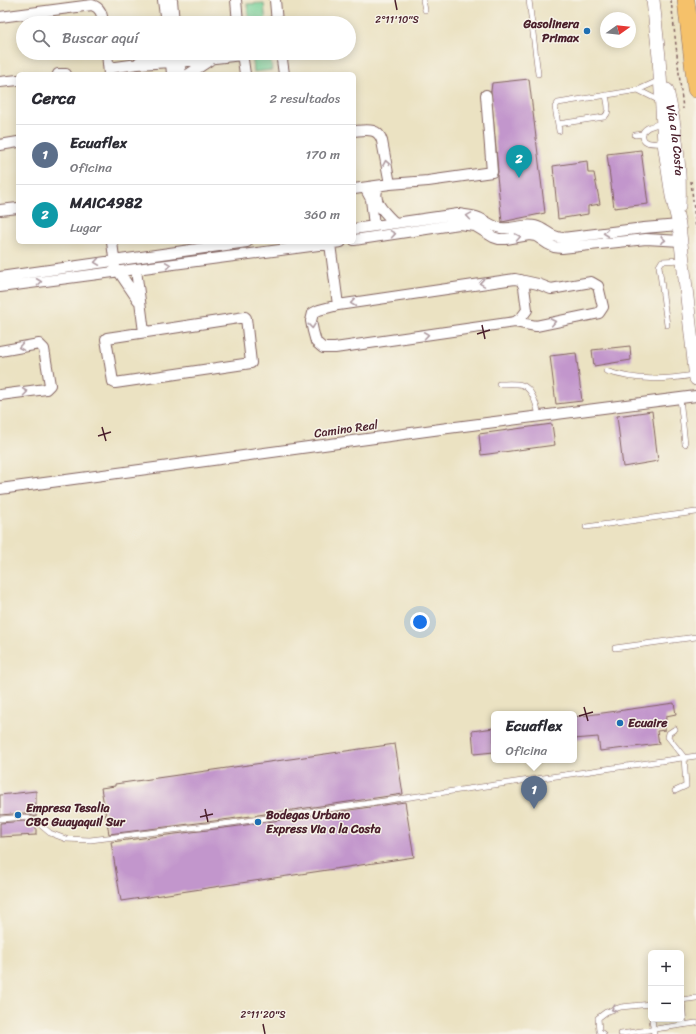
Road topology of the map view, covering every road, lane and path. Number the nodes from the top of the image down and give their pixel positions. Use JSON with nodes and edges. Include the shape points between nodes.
{"nodes":[{"id":1,"x":162,"y":0,"type":"edge"},
{"id":2,"x":172,"y":0,"type":"edge"},
{"id":3,"x":236,"y":0,"type":"edge"},
{"id":4,"x":275,"y":0,"type":"edge"},
{"id":5,"x":423,"y":0,"type":"edge"},
{"id":6,"x":529,"y":0,"type":"edge"},
{"id":7,"x":653,"y":0,"type":"edge"},
{"id":8,"x":686,"y":0,"type":"edge"},
{"id":9,"x":425,"y":10,"type":"dead end"},
{"id":10,"x":0,"y":16,"type":"edge"},
{"id":11,"x":102,"y":16,"type":"edge"},
{"id":12,"x":165,"y":16,"type":"edge"},
{"id":13,"x":173,"y":16,"type":"edge"},
{"id":14,"x":237,"y":16,"type":"edge"},
{"id":15,"x":277,"y":16,"type":"edge"},
{"id":16,"x":659,"y":57,"type":"junction"},
{"id":17,"x":108,"y":60,"type":"edge"},
{"id":18,"x":144,"y":60,"type":"edge"},
{"id":19,"x":163,"y":60,"type":"edge"},
{"id":20,"x":175,"y":60,"type":"edge"},
{"id":21,"x":176,"y":60,"type":"edge"},
{"id":22,"x":211,"y":60,"type":"edge"},
{"id":23,"x":243,"y":60,"type":"edge"},
{"id":24,"x":282,"y":60,"type":"edge"},
{"id":25,"x":138,"y":64,"type":"junction"},
{"id":26,"x":109,"y":71,"type":"edge"},
{"id":27,"x":172,"y":72,"type":"edge"},
{"id":28,"x":180,"y":72,"type":"edge"},
{"id":29,"x":191,"y":72,"type":"edge"},
{"id":30,"x":245,"y":72,"type":"edge"},
{"id":31,"x":284,"y":72,"type":"edge"},
{"id":32,"x":538,"y":74,"type":"dead end"},
{"id":33,"x":16,"y":80,"type":"edge"},
{"id":34,"x":661,"y":80,"type":"junction"},
{"id":35,"x":0,"y":82,"type":"edge"},
{"id":36,"x":696,"y":88,"type":"edge"},
{"id":37,"x":638,"y":90,"type":"junction"},
{"id":38,"x":486,"y":95,"type":"dead end"},
{"id":39,"x":606,"y":95,"type":"junction"},
{"id":40,"x":662,"y":102,"type":"junction"},
{"id":41,"x":663,"y":122,"type":"junction"},
{"id":42,"x":558,"y":124,"type":"junction"},
{"id":43,"x":356,"y":131,"type":"edge"},
{"id":44,"x":559,"y":131,"type":"dead end"},
{"id":45,"x":642,"y":134,"type":"junction"},
{"id":46,"x":635,"y":135,"type":"dead end"},
{"id":47,"x":16,"y":142,"type":"edge"},
{"id":48,"x":664,"y":143,"type":"junction"},
{"id":49,"x":0,"y":145,"type":"edge"},
{"id":50,"x":390,"y":184,"type":"junction"},
{"id":51,"x":379,"y":186,"type":"junction"},
{"id":52,"x":365,"y":188,"type":"junction"},
{"id":53,"x":356,"y":189,"type":"edge"},
{"id":54,"x":16,"y":208,"type":"edge"},
{"id":55,"x":0,"y":210,"type":"edge"},
{"id":56,"x":427,"y":218,"type":"junction"},
{"id":57,"x":394,"y":223,"type":"junction"},
{"id":58,"x":679,"y":225,"type":"junction"},
{"id":59,"x":374,"y":226,"type":"junction"},
{"id":60,"x":356,"y":229,"type":"edge"},
{"id":61,"x":429,"y":229,"type":"junction"},
{"id":62,"x":356,"y":240,"type":"edge"},
{"id":63,"x":680,"y":242,"type":"junction"},
{"id":64,"x":112,"y":244,"type":"edge"},
{"id":65,"x":232,"y":244,"type":"edge"},
{"id":66,"x":330,"y":244,"type":"joint"},
{"id":67,"x":318,"y":245,"type":"junction"},
{"id":68,"x":277,"y":246,"type":"edge"},
{"id":69,"x":114,"y":260,"type":"junction"},
{"id":70,"x":683,"y":260,"type":"junction"},
{"id":71,"x":136,"y":270,"type":"junction"},
{"id":72,"x":333,"y":270,"type":"junction"},
{"id":73,"x":118,"y":272,"type":"junction"},
{"id":74,"x":0,"y":277,"type":"edge"},
{"id":75,"x":520,"y":280,"type":"junction"},
{"id":76,"x":0,"y":287,"type":"edge"},
{"id":77,"x":140,"y":303,"type":"junction"},
{"id":78,"x":338,"y":305,"type":"junction"},
{"id":79,"x":515,"y":322,"type":"junction"},
{"id":80,"x":667,"y":325,"type":"dead end"},
{"id":81,"x":144,"y":332,"type":"junction"},
{"id":82,"x":0,"y":351,"type":"edge"},
{"id":83,"x":606,"y":371,"type":"dead end"},
{"id":84,"x":696,"y":377,"type":"edge"},
{"id":85,"x":499,"y":384,"type":"dead end"},
{"id":86,"x":0,"y":395,"type":"edge"},
{"id":87,"x":696,"y":396,"type":"edge"},
{"id":88,"x":680,"y":398,"type":"junction"},
{"id":89,"x":539,"y":416,"type":"junction"},
{"id":90,"x":684,"y":444,"type":"dead end"},
{"id":91,"x":0,"y":489,"type":"edge"},
{"id":92,"x":696,"y":512,"type":"edge"},
{"id":93,"x":586,"y":527,"type":"dead end"},
{"id":94,"x":696,"y":637,"type":"edge"},
{"id":95,"x":615,"y":648,"type":"dead end"},
{"id":96,"x":675,"y":729,"type":"dead end"},
{"id":97,"x":696,"y":756,"type":"edge"},
{"id":98,"x":684,"y":757,"type":"junction"},
{"id":99,"x":675,"y":791,"type":"dead end"},
{"id":100,"x":0,"y":819,"type":"edge"},
{"id":101,"x":696,"y":998,"type":"edge"},
{"id":102,"x":684,"y":1000,"type":"edge"},
{"id":103,"x":648,"y":1005,"type":"edge"},
{"id":104,"x":652,"y":1022,"type":"edge"},
{"id":105,"x":684,"y":1022,"type":"edge"},
{"id":106,"x":696,"y":1023,"type":"edge"},
{"id":107,"x":684,"y":1025,"type":"junction"},
{"id":108,"x":654,"y":1032,"type":"edge"},
{"id":109,"x":603,"y":1034,"type":"edge"},
{"id":110,"x":621,"y":1034,"type":"edge"}],
"edges":[{"from":1,"to":12,"type":"street"},
{"from":2,"to":13,"type":"street"},
{"from":3,"to":14,"type":"street"},
{"from":4,"to":15,"type":"street"},
{"from":5,"to":9,"type":"lane"},
{"from":6,"to":32,"type":"lane"},
{"from":7,"to":16,"type":"street","name":"Vía a la Costa"},
{"from":8,"to":36,"type":"highway"},
{"from":10,"to":11,"type":"street","via":[[92,5],[97,7]]},
{"from":16,"to":34,"type":"street","name":"Vía a la Costa"},
{"from":16,"to":58,"type":"street","name":"Vía a la Costa","via":[[677,138]]},
{"from":17,"to":26,"type":"street"},
{"from":18,"to":25,"type":"street"},
{"from":19,"to":25,"type":"street"},
{"from":20,"to":27,"type":"street"},
{"from":21,"to":28,"type":"street"},
{"from":22,"to":29,"type":"street"},
{"from":23,"to":30,"type":"street"},
{"from":24,"to":31,"type":"street"},
{"from":25,"to":26,"type":"street"},
{"from":33,"to":35,"type":"street"},
{"from":34,"to":37,"type":"lane"},
{"from":34,"to":40,"type":"street","name":"Vía a la Costa"},
{"from":37,"to":39,"type":"lane"},
{"from":37,"to":40,"type":"lane"},
{"from":38,"to":50,"type":"street","via":[[492,172]]},
{"from":39,"to":42,"type":"lane","via":[[608,112],[604,117]]},
{"from":39,"to":42,"type":"lane","via":[[558,103],[555,107]]},
{"from":40,"to":41,"type":"street","name":"Vía a la Costa"},
{"from":41,"to":45,"type":"lane","via":[[647,128]]},
{"from":41,"to":48,"type":"street","name":"Vía a la Costa"},
{"from":42,"to":44,"type":"lane"},
{"from":50,"to":43,"type":"street","one_way":true,"via":[[380,135],[371,130]]},
{"from":45,"to":46,"type":"lane"},
{"from":45,"to":48,"type":"lane","via":[[647,142]]},
{"from":47,"to":49,"type":"street"},
{"from":48,"to":58,"type":"street","name":"Vía a la Costa"},
{"from":50,"to":51,"type":"street"},
{"from":51,"to":52,"type":"street"},
{"from":51,"to":57,"type":"street","via":[[376,198],[379,206]]},
{"from":52,"to":53,"type":"street"},
{"from":52,"to":59,"type":"street","via":[[371,199]]},
{"from":54,"to":55,"type":"street"},
{"from":56,"to":57,"type":"street"},
{"from":58,"to":56,"type":"street","one_way":true,"via":[[563,238],[555,237],[536,226],[508,229],[494,227],[478,217],[469,215]]},
{"from":56,"to":61,"type":"street"},
{"from":57,"to":59,"type":"street"},
{"from":58,"to":63,"type":"street","name":"Vía a la Costa"},
{"from":59,"to":60,"type":"street"},
{"from":62,"to":61,"type":"street","one_way":true},
{"from":61,"to":63,"type":"street","one_way":true,"via":[[469,224],[499,239],[529,235],[536,236],[554,247],[562,248],[646,239]]},
{"from":63,"to":70,"type":"street","name":"Vía a la Costa"},
{"from":64,"to":69,"type":"street"},
{"from":65,"to":69,"type":"street"},
{"from":66,"to":67,"type":"street"},
{"from":66,"to":72,"type":"street"},
{"from":67,"to":68,"type":"street"},
{"from":67,"to":72,"type":"street"},
{"from":71,"to":68,"type":"street","one_way":true},
{"from":69,"to":73,"type":"street"},
{"from":69,"to":74,"type":"street","one_way":true},
{"from":70,"to":80,"type":"lane","via":[[662,261],[659,266]]},
{"from":70,"to":84,"type":"street","name":"Vía a la Costa"},
{"from":71,"to":73,"type":"street"},
{"from":71,"to":77,"type":"street"},
{"from":72,"to":78,"type":"street"},
{"from":76,"to":73,"type":"street","one_way":true},
{"from":73,"to":77,"type":"street"},
{"from":75,"to":78,"type":"street","one_way":true,"via":[[509,279]]},
{"from":75,"to":79,"type":"street","via":[[524,287],[527,310]]},
{"from":79,"to":75,"type":"street","one_way":true,"via":[[536,326],[599,313],[603,307],[598,286],[591,282],[551,289]]},
{"from":77,"to":81,"type":"street"},
{"from":78,"to":79,"type":"street","one_way":true,"via":[[319,310],[314,313],[311,321],[316,342],[323,348]]},
{"from":81,"to":81,"type":"street","via":[[106,339],[113,382],[251,363],[245,317]]},
{"from":86,"to":82,"type":"street","one_way":true,"via":[[46,389],[50,385],[44,349],[39,344]]},
{"from":83,"to":84,"type":"lane","via":[[641,379]]},
{"from":85,"to":89,"type":"lane","via":[[522,385],[529,390]]},
{"from":87,"to":88,"type":"street","name":"Camino Real"},
{"from":88,"to":89,"type":"street","name":"Camino Real"},
{"from":88,"to":90,"type":"lane"},
{"from":89,"to":91,"type":"street","name":"Camino Real"},
{"from":92,"to":93,"type":"lane"},
{"from":94,"to":95,"type":"lane"},
{"from":96,"to":98,"type":"lane","via":[[668,737]]},
{"from":97,"to":98,"type":"lane"},
{"from":98,"to":99,"type":"lane","via":[[686,786]]},
{"from":98,"to":100,"type":"lane","via":[[231,823],[90,840],[66,839],[50,833],[38,822],[25,818]]},
{"from":101,"to":102,"type":"lane"},
{"from":103,"to":109,"type":"lane","one_way":true,"via":[[621,1007],[606,1012],[598,1018],[599,1031]]},
{"from":104,"to":108,"type":"lane"},
{"from":105,"to":107,"type":"lane"},
{"from":106,"to":107,"type":"lane"},
{"from":107,"to":108,"type":"lane"},
{"from":108,"to":110,"type":"lane"}]}
